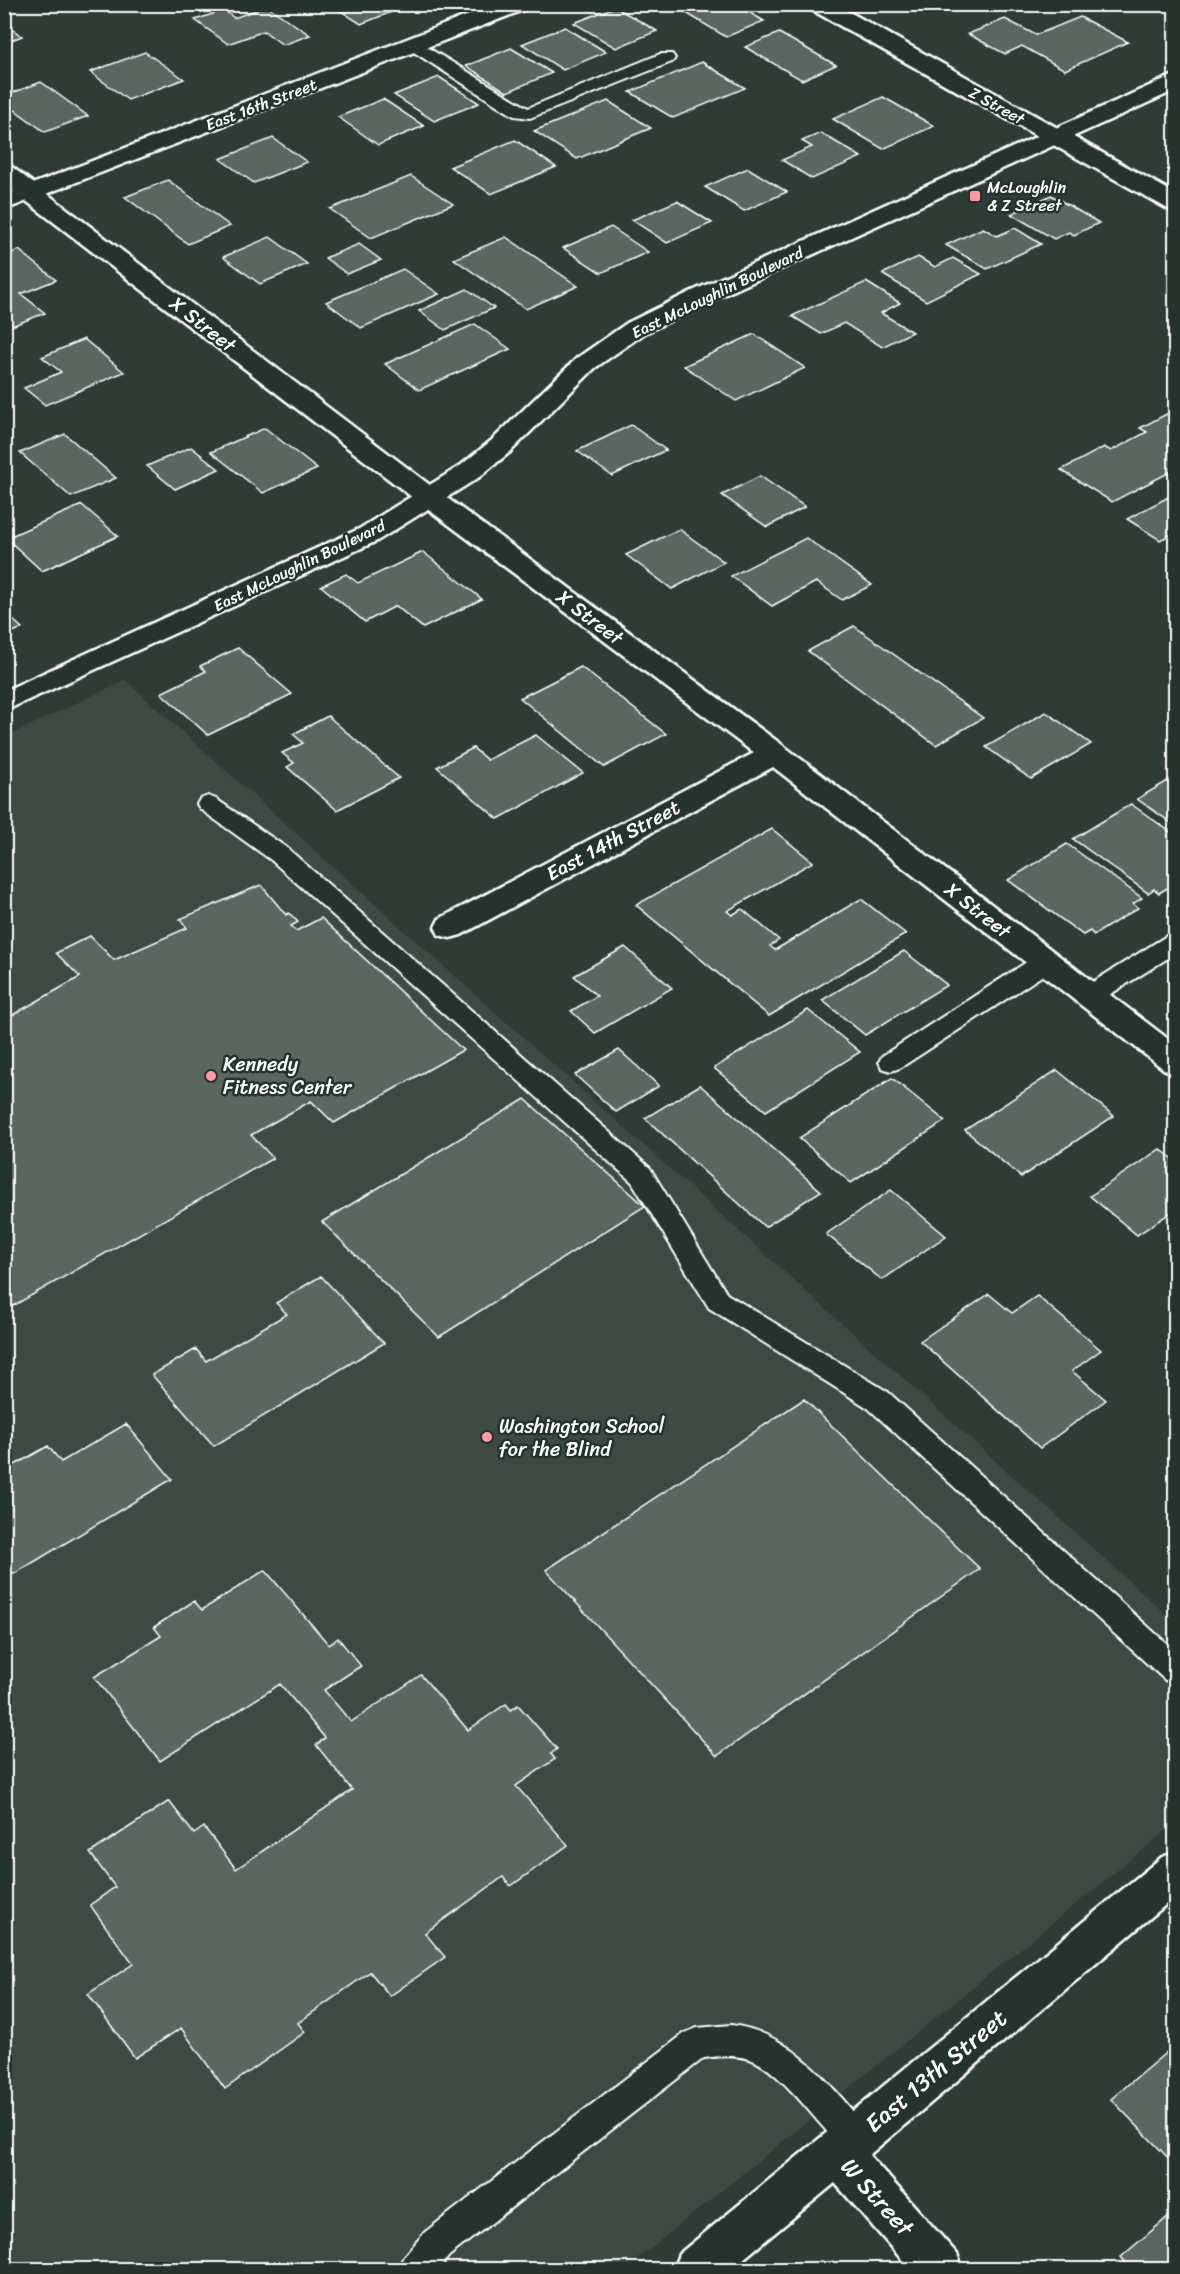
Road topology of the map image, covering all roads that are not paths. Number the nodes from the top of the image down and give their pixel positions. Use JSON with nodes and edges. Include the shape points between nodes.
{"nodes":[{"id":1,"x":518,"y":4,"type":"edge"},
{"id":2,"x":818,"y":4,"type":"edge"},
{"id":3,"x":415,"y":45,"type":"junction"},
{"id":4,"x":666,"y":58,"type":"dead end"},
{"id":5,"x":1176,"y":81,"type":"edge"},
{"id":6,"x":1053,"y":137,"type":"junction"},
{"id":7,"x":4,"y":172,"type":"edge"},
{"id":8,"x":32,"y":193,"type":"junction"},
{"id":9,"x":4,"y":203,"type":"edge"},
{"id":10,"x":1176,"y":204,"type":"edge"},
{"id":11,"x":430,"y":498,"type":"junction"},
{"id":12,"x":4,"y":702,"type":"edge"},
{"id":13,"x":775,"y":754,"type":"junction"},
{"id":14,"x":208,"y":804,"type":"dead end"},
{"id":15,"x":450,"y":927,"type":"dead end"},
{"id":16,"x":1176,"y":941,"type":"edge"},
{"id":17,"x":1045,"y":962,"type":"junction"},
{"id":18,"x":1089,"y":996,"type":"junction"},
{"id":19,"x":891,"y":1062,"type":"dead end"},
{"id":20,"x":1176,"y":1062,"type":"edge"},
{"id":21,"x":1176,"y":1671,"type":"edge"},
{"id":22,"x":1176,"y":1870,"type":"edge"},
{"id":23,"x":846,"y":2145,"type":"junction"},
{"id":24,"x":415,"y":2270,"type":"edge"},
{"id":25,"x":695,"y":2270,"type":"edge"},
{"id":26,"x":941,"y":2270,"type":"edge"}],
"edges":[{"from":1,"to":3,"type":"street","name":"East 16th Street"},
{"from":2,"to":6,"type":"street","name":"Z Street"},
{"from":3,"to":4,"type":"lane","via":[[520,112],[530,113]]},
{"from":3,"to":8,"type":"street","name":"East 16th Street"},
{"from":5,"to":6,"type":"street","name":"East McLoughlin Boulevard"},
{"from":6,"to":10,"type":"street","name":"Z Street"},
{"from":6,"to":11,"type":"street","name":"East McLoughlin Boulevard","via":[[636,328],[586,363],[501,446]]},
{"from":7,"to":8,"type":"street","name":"X Street"},
{"from":8,"to":9,"type":"street","name":"East 16th Street"},
{"from":8,"to":11,"type":"street","name":"X Street"},
{"from":11,"to":12,"type":"street","name":"East McLoughlin Boulevard","via":[[368,535]]},
{"from":11,"to":13,"type":"street","name":"X Street"},
{"from":13,"to":15,"type":"street","name":"East 14th Street"},
{"from":13,"to":17,"type":"street","name":"X Street"},
{"from":14,"to":21,"type":"lane","via":[[279,854],[641,1175],[718,1301],[878,1400]]},
{"from":16,"to":18,"type":"lane"},
{"from":17,"to":18,"type":"street","name":"X Street"},
{"from":17,"to":19,"type":"lane"},
{"from":18,"to":20,"type":"street","name":"X Street"},
{"from":22,"to":23,"type":"street","name":"East 13th Street"},
{"from":23,"to":24,"type":"lane","via":[[783,2060],[764,2048],[741,2041],[719,2039],[697,2044],[437,2244]]},
{"from":23,"to":25,"type":"street","name":"East 13th Street"},
{"from":23,"to":26,"type":"street","name":"W Street"}]}
